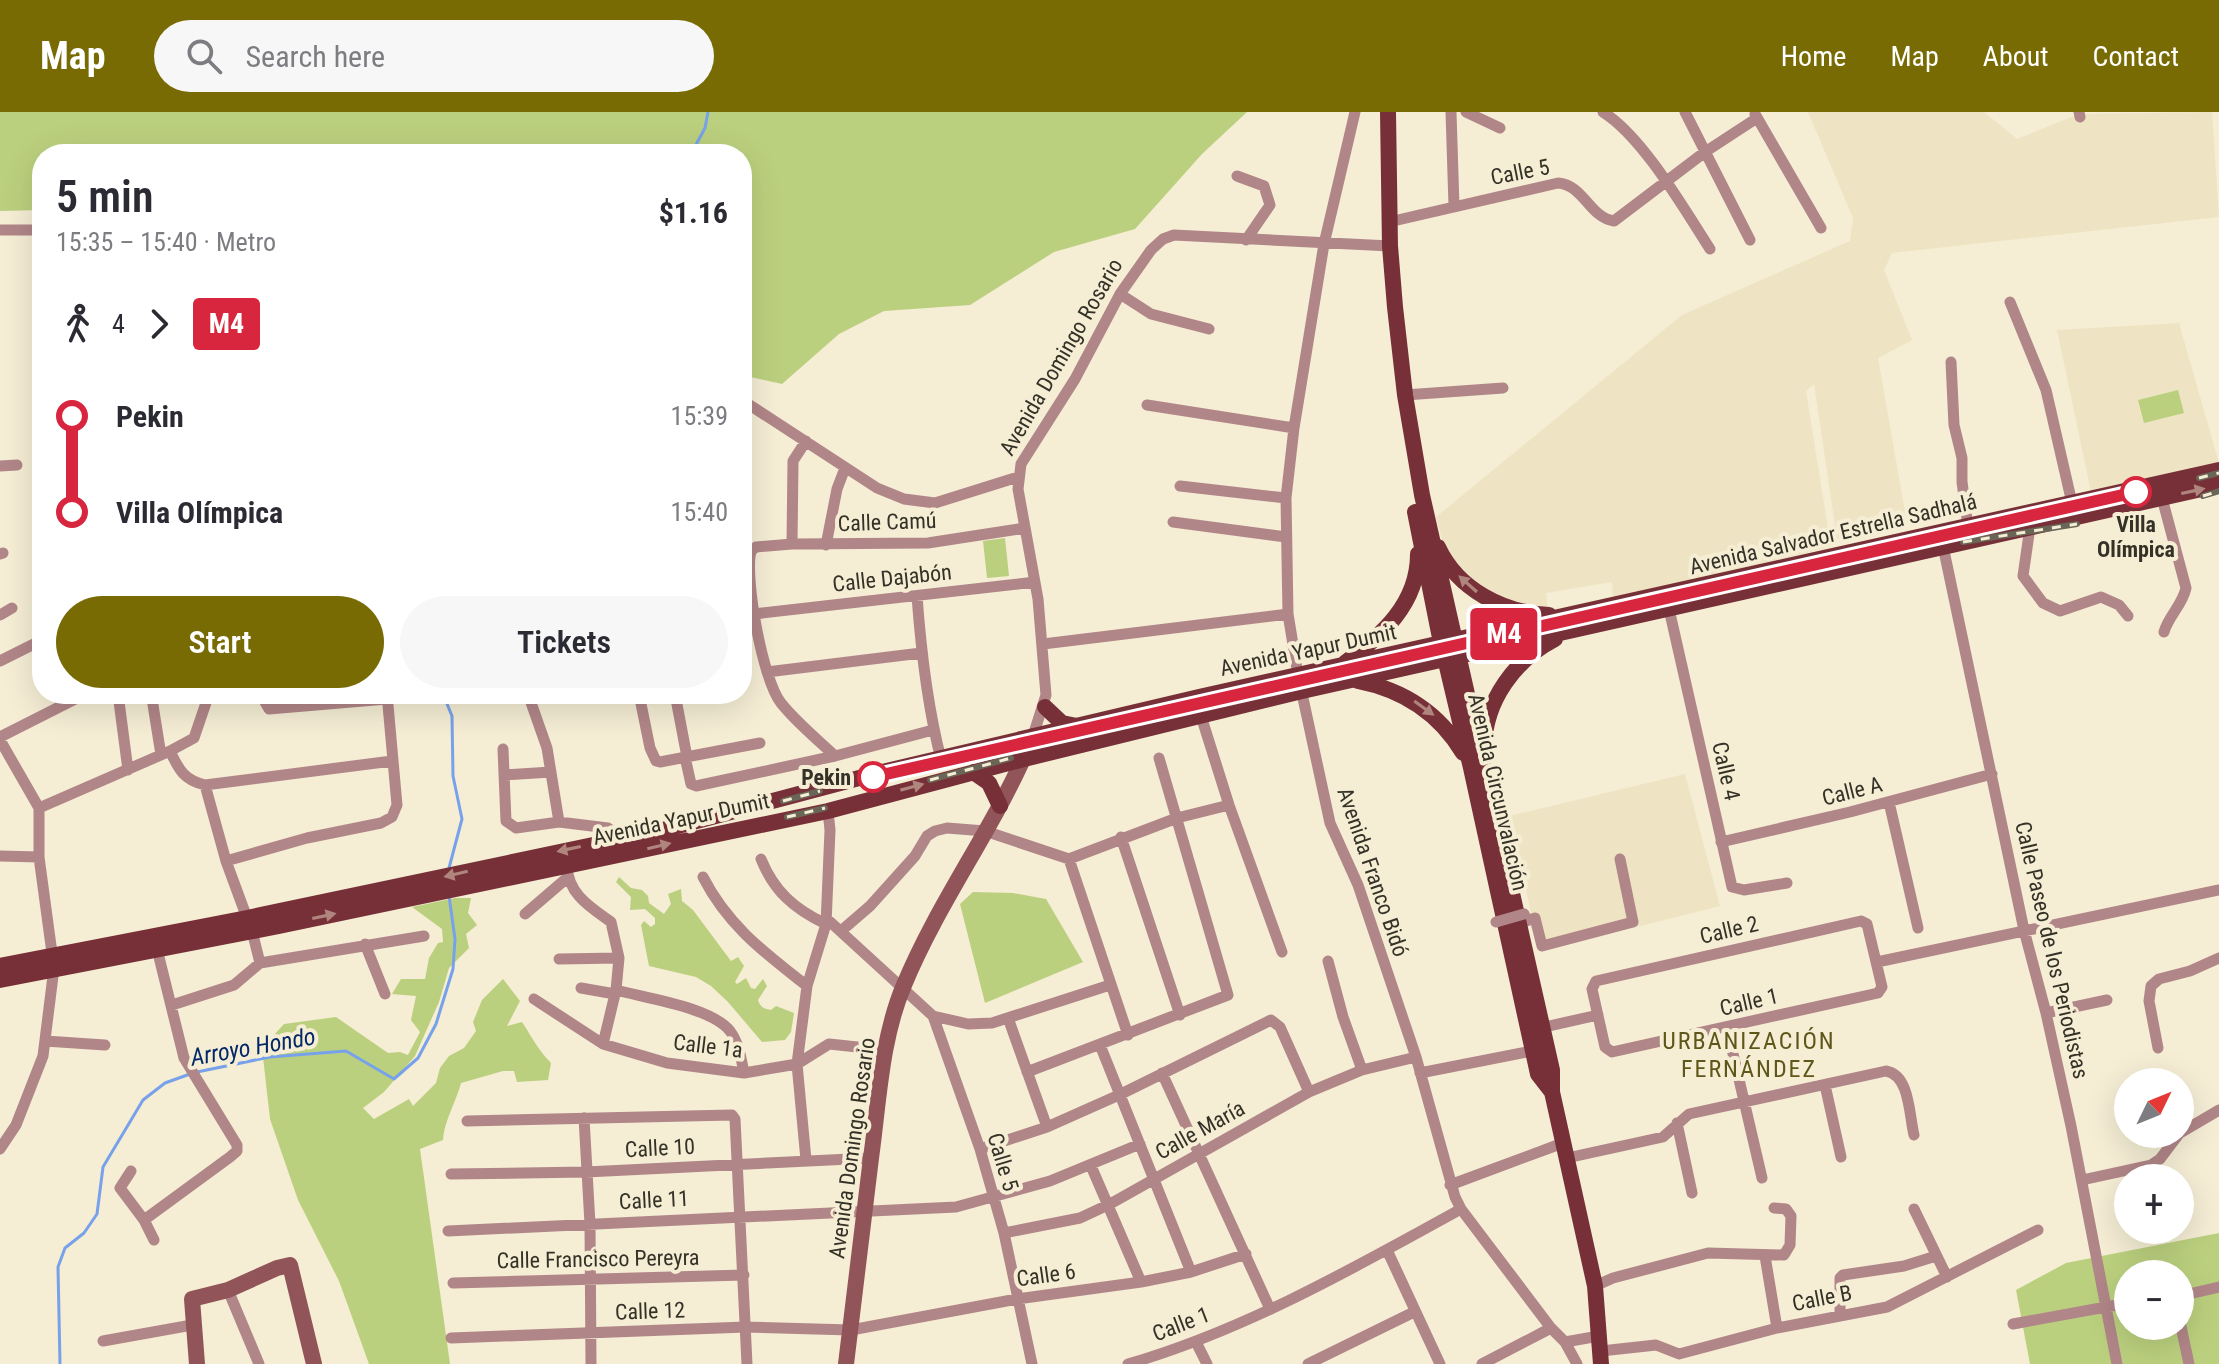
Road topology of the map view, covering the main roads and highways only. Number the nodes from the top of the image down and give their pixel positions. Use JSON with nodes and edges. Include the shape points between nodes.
{"nodes":[{"id":1,"x":1388,"y":112,"type":"edge"},
{"id":2,"x":1395,"y":307,"type":"junction"},
{"id":3,"x":2219,"y":470,"type":"edge"},
{"id":4,"x":2219,"y":485,"type":"edge"},
{"id":5,"x":1423,"y":527,"type":"junction"},
{"id":6,"x":1569,"y":623,"type":"junction"},
{"id":7,"x":1450,"y":650,"type":"junction"},
{"id":8,"x":1342,"y":666,"type":"junction"},
{"id":9,"x":1352,"y":680,"type":"junction"},
{"id":10,"x":1300,"y":683,"type":"junction"},
{"id":11,"x":1045,"y":707,"type":"road end"},
{"id":12,"x":1079,"y":726,"type":"junction"},
{"id":13,"x":1033,"y":736,"type":"junction"},
{"id":14,"x":1024,"y":759,"type":"junction"},
{"id":15,"x":1477,"y":767,"type":"junction"},
{"id":16,"x":973,"y":772,"type":"junction"},
{"id":17,"x":1000,"y":806,"type":"junction"},
{"id":18,"x":499,"y":871,"type":"junction"},
{"id":19,"x":250,"y":924,"type":"junction"},
{"id":20,"x":53,"y":962,"type":"junction"},
{"id":21,"x":0,"y":966,"type":"edge"},
{"id":22,"x":0,"y":980,"type":"edge"},
{"id":23,"x":1535,"y":1029,"type":"junction"},
{"id":24,"x":1552,"y":1092,"type":"junction"},
{"id":25,"x":1600,"y":1350,"type":"edge"},
{"id":26,"x":197,"y":1364,"type":"edge"},
{"id":27,"x":314,"y":1364,"type":"edge"},
{"id":28,"x":846,"y":1364,"type":"edge"}],
"edges":[{"from":1,"to":2,"type":"main road","name":"Avenida Circunvalación"},
{"from":2,"to":5,"type":"main road","name":"Avenida Circunvalación"},
{"from":2,"to":5,"type":"main road","name":"Avenida Circunvalación","via":[[1396,403]]},
{"from":3,"to":6,"type":"main road","name":"Avenida Salvador Estrella Sadhalá"},
{"from":6,"to":4,"type":"main road","name":"Avenida Salvador Estrella Sadhalá","one_way":true,"via":[[1669,609]]},
{"from":6,"to":5,"type":"main road","one_way":true,"via":[[1499,605],[1478,593]]},
{"from":5,"to":7,"type":"main road","name":"Avenida Circunvalación"},
{"from":5,"to":8,"type":"main road","via":[[1404,605],[1380,635]]},
{"from":6,"to":7,"type":"main road","name":"Avenida Salvador Estrella Sadhalá"},
{"from":6,"to":15,"type":"main road","via":[[1510,675],[1488,717]]},
{"from":7,"to":8,"type":"main road","name":"Avenida Yapur Dumit"},
{"from":7,"to":9,"type":"main road","name":"Avenida Yapur Dumit"},
{"from":7,"to":15,"type":"main road","name":"Avenida Circunvalación"},
{"from":8,"to":10,"type":"main road","name":"Avenida Yapur Dumit"},
{"from":9,"to":10,"type":"main road","name":"Avenida Yapur Dumit"},
{"from":9,"to":15,"type":"main road","one_way":true,"via":[[1417,703]]},
{"from":10,"to":12,"type":"main road","name":"Avenida Yapur Dumit"},
{"from":10,"to":14,"type":"main road","name":"Avenida Yapur Dumit","via":[[1201,716]]},
{"from":11,"to":12,"type":"main road","via":[[1062,723]]},
{"from":12,"to":13,"type":"main road","name":"Avenida Yapur Dumit"},
{"from":13,"to":14,"type":"main road","name":"Avenida Domingo Rosario"},
{"from":13,"to":18,"type":"main road","name":"Avenida Yapur Dumit","one_way":true},
{"from":14,"to":16,"type":"main road","name":"Avenida Yapur Dumit"},
{"from":14,"to":17,"type":"main road","name":"Avenida Domingo Rosario"},
{"from":15,"to":23,"type":"main road","name":"Avenida Circunvalación"},
{"from":15,"to":23,"type":"main road","name":"Avenida Circunvalación","via":[[1499,915]]},
{"from":16,"to":17,"type":"main road","via":[[989,783]]},
{"from":18,"to":16,"type":"main road","name":"Avenida Yapur Dumit","one_way":true,"via":[[567,872]]},
{"from":17,"to":28,"type":"main road","name":"Avenida Domingo Rosario","via":[[903,987],[886,1050]]},
{"from":18,"to":19,"type":"main road","name":"Avenida Yapur Dumit"},
{"from":19,"to":20,"type":"main road","name":"Avenida Yapur Dumit"},
{"from":19,"to":20,"type":"main road","name":"Avenida Yapur Dumit","via":[[157,949]]},
{"from":20,"to":21,"type":"main road","name":"Avenida Yapur Dumit"},
{"from":20,"to":22,"type":"main road","name":"Avenida Yapur Dumit"},
{"from":23,"to":24,"type":"main road","name":"Avenida Circunvalación","via":[[1552,1070]]},
{"from":23,"to":24,"type":"main road","name":"Avenida Circunvalación","via":[[1532,1051],[1538,1074]]},
{"from":24,"to":25,"type":"main road","name":"Avenida Circunvalación","via":[[1595,1286]]},
{"from":26,"to":27,"type":"main road","via":[[190,1301],[290,1265]]}]}
